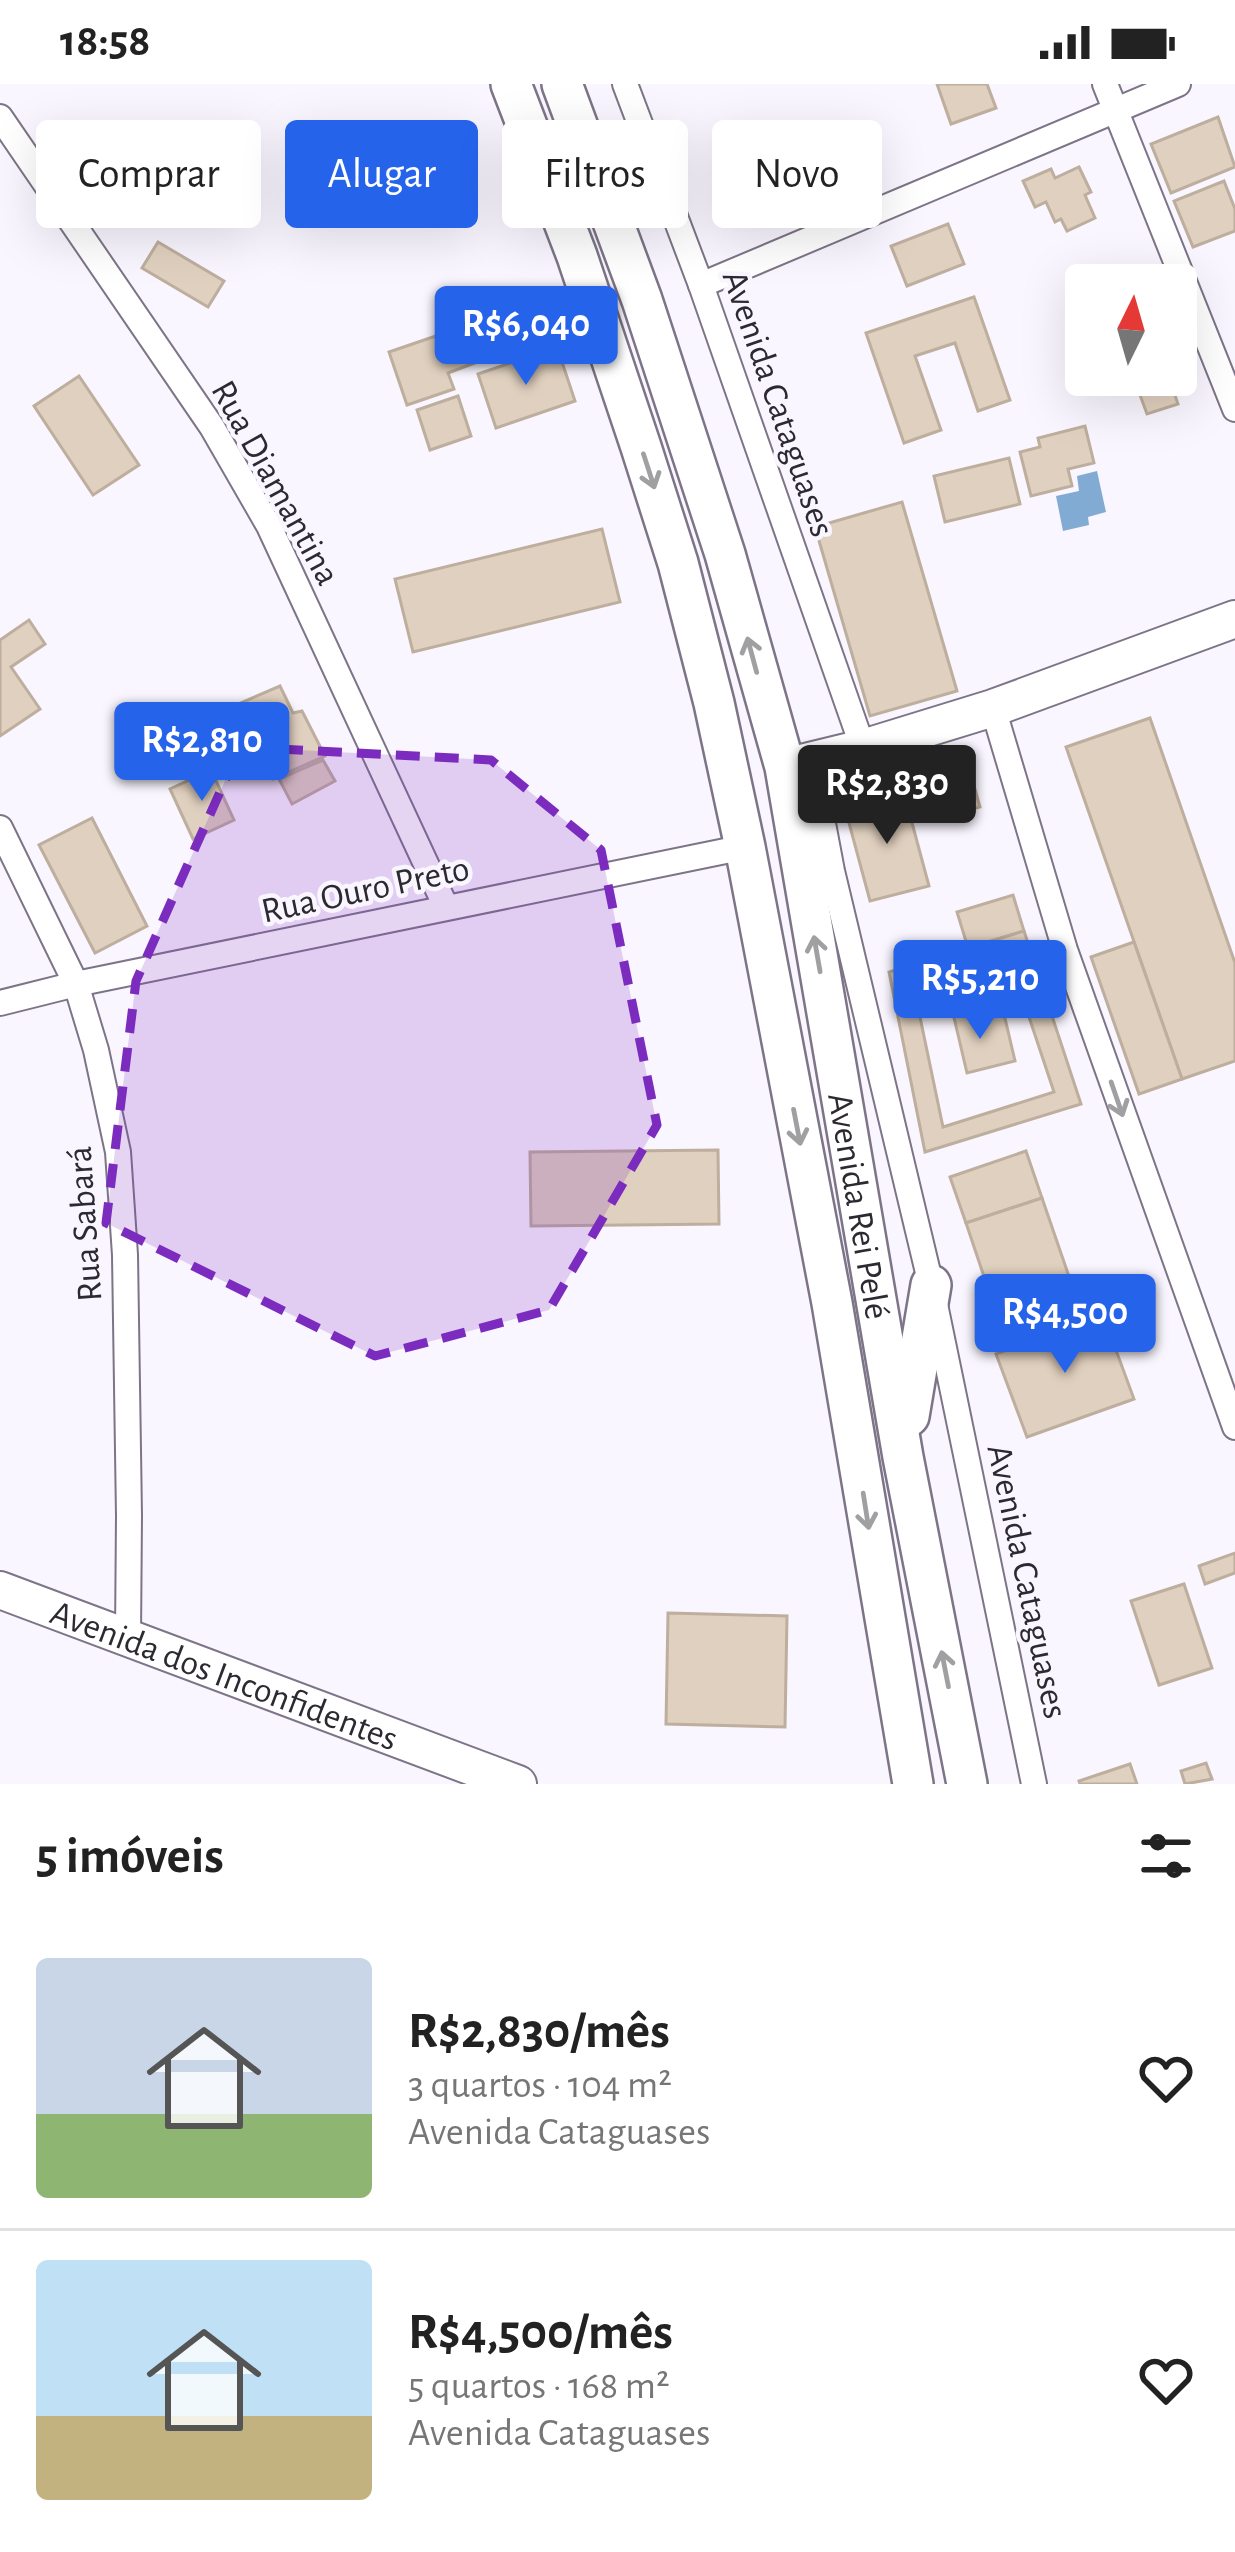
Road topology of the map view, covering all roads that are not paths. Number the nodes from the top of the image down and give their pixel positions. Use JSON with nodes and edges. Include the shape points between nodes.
{"nodes":[{"id":1,"x":511,"y":84,"type":"edge"},
{"id":2,"x":562,"y":84,"type":"edge"},
{"id":3,"x":626,"y":84,"type":"edge"},
{"id":4,"x":1105,"y":84,"type":"edge"},
{"id":5,"x":1178,"y":84,"type":"edge"},
{"id":6,"x":1115,"y":109,"type":"junction"},
{"id":7,"x":0,"y":117,"type":"edge"},
{"id":8,"x":701,"y":285,"type":"junction"},
{"id":9,"x":1235,"y":410,"type":"edge"},
{"id":10,"x":1235,"y":620,"type":"edge"},
{"id":11,"x":992,"y":708,"type":"junction"},
{"id":12,"x":863,"y":748,"type":"junction"},
{"id":13,"x":798,"y":764,"type":"junction"},
{"id":14,"x":0,"y":828,"type":"edge"},
{"id":15,"x":745,"y":847,"type":"junction"},
{"id":16,"x":446,"y":908,"type":"junction"},
{"id":17,"x":76,"y":984,"type":"junction"},
{"id":18,"x":0,"y":1003,"type":"edge"},
{"id":19,"x":931,"y":1285,"type":"junction"},
{"id":20,"x":1235,"y":1427,"type":"edge"},
{"id":21,"x":903,"y":1457,"type":"junction"},
{"id":22,"x":0,"y":1590,"type":"edge"},
{"id":23,"x":128,"y":1636,"type":"junction"},
{"id":24,"x":518,"y":1784,"type":"edge"},
{"id":25,"x":914,"y":1784,"type":"edge"},
{"id":26,"x":967,"y":1784,"type":"edge"},
{"id":27,"x":1034,"y":1784,"type":"edge"}],
"edges":[{"from":1,"to":15,"type":"main road","name":"Avenida Rei Pelé","one_way":true,"via":[[678,563]]},
{"from":13,"to":2,"type":"main road","name":"Avenida Rei Pelé","one_way":true},
{"from":3,"to":8,"type":"street","name":"Avenida Cataguases"},
{"from":4,"to":6,"type":"street"},
{"from":5,"to":6,"type":"street"},
{"from":6,"to":8,"type":"street"},
{"from":6,"to":9,"type":"street"},
{"from":7,"to":16,"type":"street","name":"Rua Diamantina","via":[[212,427],[269,526]]},
{"from":8,"to":12,"type":"street","name":"Avenida Cataguases"},
{"from":10,"to":11,"type":"street"},
{"from":11,"to":12,"type":"street"},
{"from":11,"to":20,"type":"street","one_way":true,"via":[[1065,950]]},
{"from":12,"to":13,"type":"street"},
{"from":13,"to":19,"type":"street","name":"Avenida Cataguases","via":[[832,871]]},
{"from":21,"to":13,"type":"main road","name":"Avenida Rei Pelé","one_way":true},
{"from":14,"to":17,"type":"street","name":"Rua Sabará"},
{"from":15,"to":16,"type":"street","name":"Rua Ouro Preto"},
{"from":15,"to":25,"type":"main road","name":"Avenida Rei Pelé","one_way":true},
{"from":16,"to":17,"type":"street","name":"Rua Ouro Preto"},
{"from":17,"to":18,"type":"street","name":"Rua Ouro Preto"},
{"from":17,"to":23,"type":"street","name":"Rua Sabará","via":[[118,1152]]},
{"from":19,"to":21,"type":"main road"},
{"from":19,"to":27,"type":"street","name":"Avenida Cataguases"},
{"from":26,"to":21,"type":"main road","name":"Avenida Rei Pelé","one_way":true},
{"from":22,"to":23,"type":"street","name":"Avenida dos Inconfidentes"},
{"from":23,"to":24,"type":"street","name":"Avenida dos Inconfidentes"}]}
